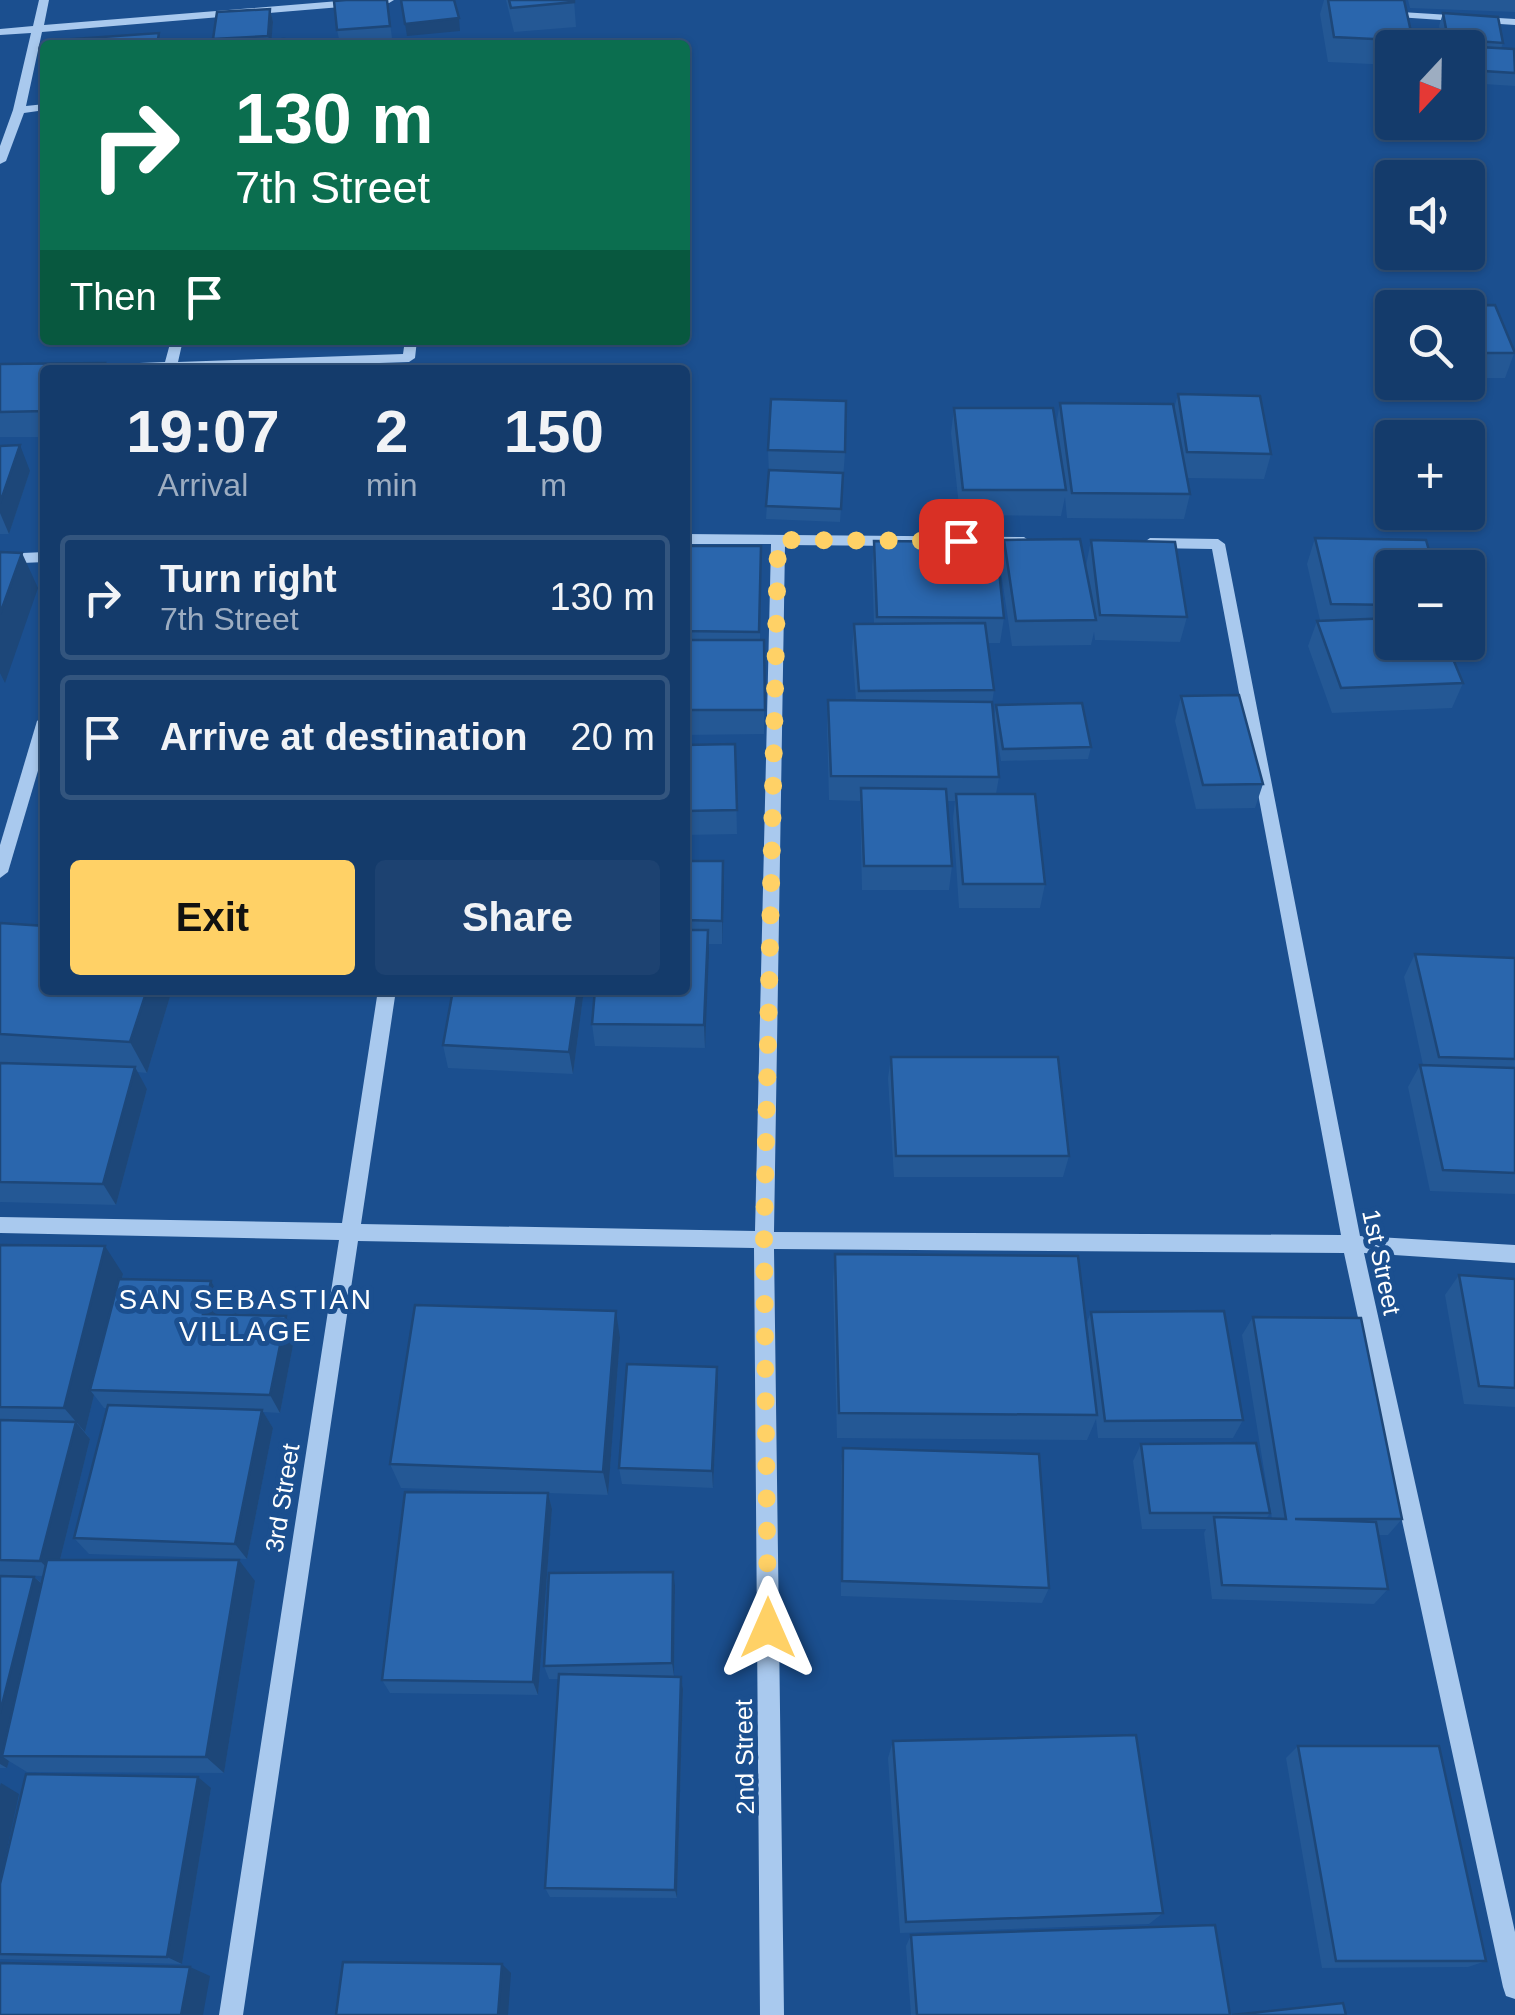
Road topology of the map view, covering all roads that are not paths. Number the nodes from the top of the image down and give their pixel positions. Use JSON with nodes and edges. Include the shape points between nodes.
{"nodes":[{"id":1,"x":44,"y":0,"type":"edge"},
{"id":2,"x":389,"y":0,"type":"edge"},
{"id":3,"x":293,"y":4,"type":"edge"},
{"id":4,"x":1401,"y":15,"type":"edge"},
{"id":5,"x":1515,"y":22,"type":"edge"},
{"id":6,"x":38,"y":30,"type":"junction"},
{"id":7,"x":0,"y":32,"type":"edge"},
{"id":8,"x":40,"y":108,"type":"edge"},
{"id":9,"x":20,"y":110,"type":"junction"},
{"id":10,"x":0,"y":161,"type":"edge"},
{"id":11,"x":410,"y":345,"type":"edge"},
{"id":12,"x":201,"y":365,"type":"edge"},
{"id":13,"x":690,"y":539,"type":"edge"},
{"id":14,"x":778,"y":540,"type":"junction"},
{"id":15,"x":1046,"y":542,"type":"edge"},
{"id":16,"x":1141,"y":543,"type":"edge"},
{"id":17,"x":40,"y":557,"type":"edge"},
{"id":18,"x":0,"y":559,"type":"edge"},
{"id":19,"x":40,"y":738,"type":"edge"},
{"id":20,"x":0,"y":872,"type":"edge"},
{"id":21,"x":386,"y":995,"type":"edge"},
{"id":22,"x":0,"y":1225,"type":"edge"},
{"id":23,"x":350,"y":1230,"type":"junction"},
{"id":24,"x":764,"y":1240,"type":"junction"},
{"id":25,"x":1352,"y":1244,"type":"junction"},
{"id":26,"x":1515,"y":1254,"type":"edge"},
{"id":27,"x":1515,"y":1987,"type":"edge"},
{"id":28,"x":231,"y":2015,"type":"edge"},
{"id":29,"x":772,"y":2015,"type":"edge"}],
"edges":[{"from":1,"to":6,"type":"street"},
{"from":2,"to":3,"type":"street"},
{"from":3,"to":6,"type":"street"},
{"from":4,"to":5,"type":"street"},
{"from":6,"to":7,"type":"street"},
{"from":6,"to":9,"type":"street"},
{"from":8,"to":9,"type":"street"},
{"from":9,"to":10,"type":"street"},
{"from":11,"to":12,"type":"street","via":[[409,358]]},
{"from":13,"to":14,"type":"street"},
{"from":14,"to":15,"type":"street"},
{"from":14,"to":24,"type":"street","name":"2nd Street"},
{"from":16,"to":25,"type":"street","name":"1st Street","via":[[1218,544]]},
{"from":17,"to":18,"type":"street"},
{"from":19,"to":20,"type":"street"},
{"from":21,"to":23,"type":"street","name":"3rd Street"},
{"from":22,"to":23,"type":"street"},
{"from":23,"to":24,"type":"street"},
{"from":23,"to":28,"type":"street","name":"3rd Street"},
{"from":24,"to":25,"type":"street"},
{"from":24,"to":29,"type":"street","name":"2nd Street"},
{"from":25,"to":26,"type":"street"},
{"from":25,"to":27,"type":"street","name":"1st Street"}]}
